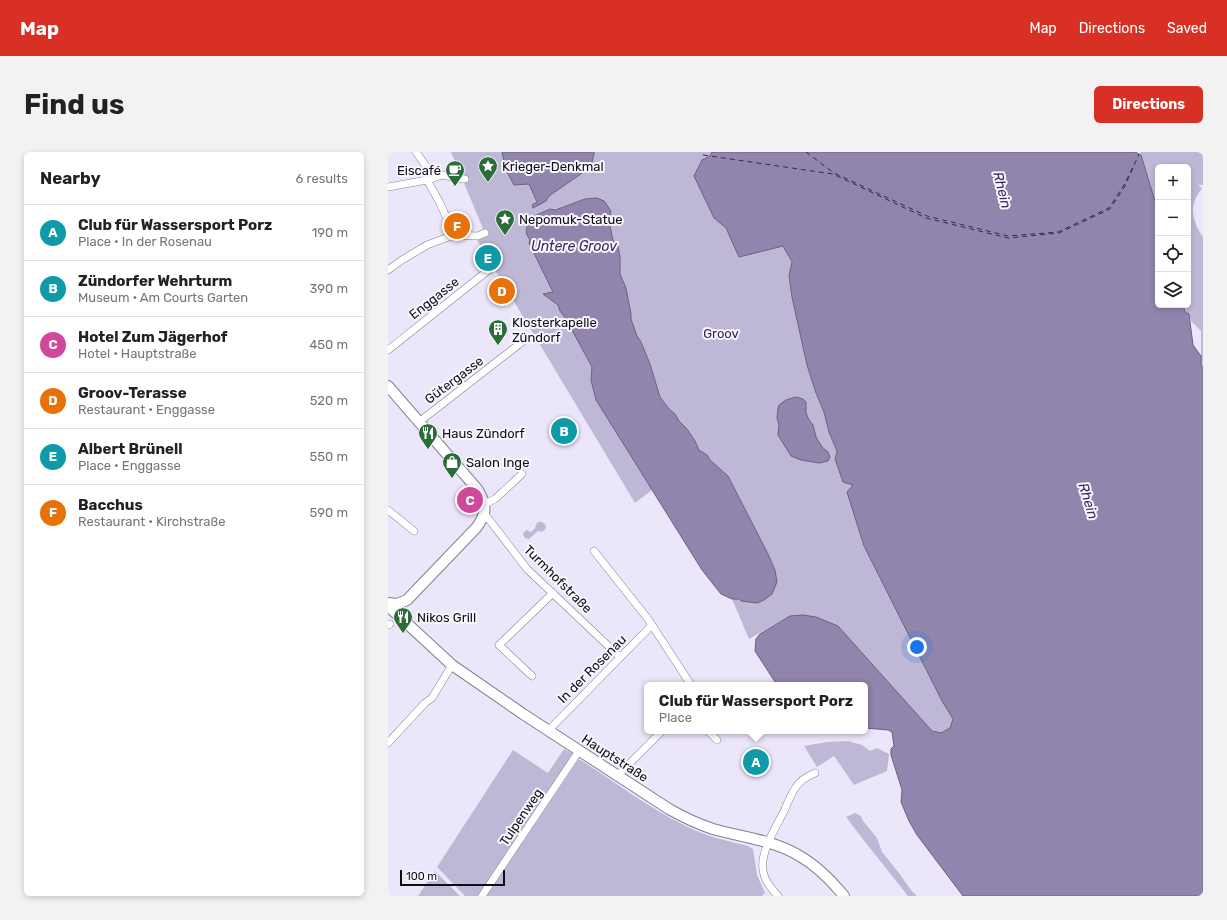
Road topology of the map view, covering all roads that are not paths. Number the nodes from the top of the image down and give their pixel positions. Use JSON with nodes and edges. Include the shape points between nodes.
{"nodes":[{"id":1,"x":416,"y":152,"type":"edge"},
{"id":2,"x":430,"y":179,"type":"junction"},
{"id":3,"x":465,"y":179,"type":"dead end"},
{"id":4,"x":388,"y":187,"type":"edge"},
{"id":5,"x":485,"y":233,"type":"dead end"},
{"id":6,"x":454,"y":234,"type":"junction"},
{"id":7,"x":495,"y":265,"type":"dead end"},
{"id":8,"x":388,"y":270,"type":"edge"},
{"id":9,"x":522,"y":342,"type":"dead end"},
{"id":10,"x":388,"y":350,"type":"edge"},
{"id":11,"x":388,"y":386,"type":"edge"},
{"id":12,"x":419,"y":422,"type":"junction"},
{"id":13,"x":522,"y":474,"type":"dead end"},
{"id":14,"x":484,"y":508,"type":"junction"},
{"id":15,"x":388,"y":510,"type":"edge"},
{"id":16,"x":414,"y":531,"type":"dead end"},
{"id":17,"x":594,"y":551,"type":"dead end"},
{"id":18,"x":553,"y":593,"type":"junction"},
{"id":19,"x":407,"y":600,"type":"junction"},
{"id":20,"x":388,"y":603,"type":"edge"},
{"id":21,"x":388,"y":606,"type":"edge"},
{"id":22,"x":409,"y":625,"type":"junction"},
{"id":23,"x":652,"y":625,"type":"junction"},
{"id":24,"x":620,"y":657,"type":"junction"},
{"id":25,"x":452,"y":665,"type":"junction"},
{"id":26,"x":532,"y":676,"type":"dead end"},
{"id":27,"x":689,"y":682,"type":"edge"},
{"id":28,"x":548,"y":731,"type":"junction"},
{"id":29,"x":659,"y":734,"type":"edge"},
{"id":30,"x":711,"y":734,"type":"edge"},
{"id":31,"x":717,"y":740,"type":"dead end"},
{"id":32,"x":388,"y":743,"type":"edge"},
{"id":33,"x":579,"y":751,"type":"junction"},
{"id":34,"x":815,"y":773,"type":"dead end"},
{"id":35,"x":618,"y":775,"type":"junction"},
{"id":36,"x":768,"y":843,"type":"junction"},
{"id":37,"x":482,"y":896,"type":"edge"},
{"id":38,"x":778,"y":896,"type":"edge"},
{"id":39,"x":844,"y":896,"type":"edge"}],
"edges":[{"from":1,"to":2,"type":"street","via":[[428,170]]},
{"from":2,"to":3,"type":"street","via":[[442,175]]},
{"from":2,"to":4,"type":"street"},
{"from":2,"to":6,"type":"street"},
{"from":5,"to":6,"type":"street","via":[[478,236]]},
{"from":6,"to":8,"type":"street","via":[[428,245]]},
{"from":7,"to":10,"type":"street","name":"Enggasse"},
{"from":9,"to":12,"type":"street","name":"Gütergasse"},
{"from":11,"to":12,"type":"main road"},
{"from":12,"to":14,"type":"main road","via":[[478,490]]},
{"from":13,"to":14,"type":"street"},
{"from":14,"to":18,"type":"street","name":"Turmhofstraße","via":[[527,569]]},
{"from":14,"to":19,"type":"main road","via":[[483,518],[476,528]]},
{"from":15,"to":16,"type":"street"},
{"from":17,"to":23,"type":"street"},
{"from":18,"to":24,"type":"street","name":"Turmhofstraße"},
{"from":18,"to":26,"type":"street","via":[[499,645]]},
{"from":19,"to":20,"type":"main road","via":[[397,604]]},
{"from":19,"to":22,"type":"main road","via":[[405,609]]},
{"from":21,"to":22,"type":"main road","name":"Hauptstraße"},
{"from":22,"to":25,"type":"main road","name":"Hauptstraße"},
{"from":23,"to":24,"type":"street","name":"In der Rosenau"},
{"from":23,"to":27,"type":"street"},
{"from":24,"to":28,"type":"street","name":"In der Rosenau"},
{"from":25,"to":28,"type":"main road","name":"Hauptstraße"},
{"from":25,"to":32,"type":"street","via":[[432,698]]},
{"from":28,"to":33,"type":"main road","name":"Hauptstraße"},
{"from":29,"to":35,"type":"street"},
{"from":30,"to":31,"type":"street"},
{"from":33,"to":35,"type":"main road","name":"Hauptstraße"},
{"from":33,"to":37,"type":"street","name":"Tulpenweg"},
{"from":34,"to":36,"type":"street","via":[[796,786]]},
{"from":35,"to":36,"type":"main road","name":"Hauptstraße","via":[[687,819]]},
{"from":36,"to":38,"type":"street","via":[[763,871],[769,886]]},
{"from":36,"to":39,"type":"main road","name":"Hauptstraße","via":[[798,855],[824,874]]}]}
